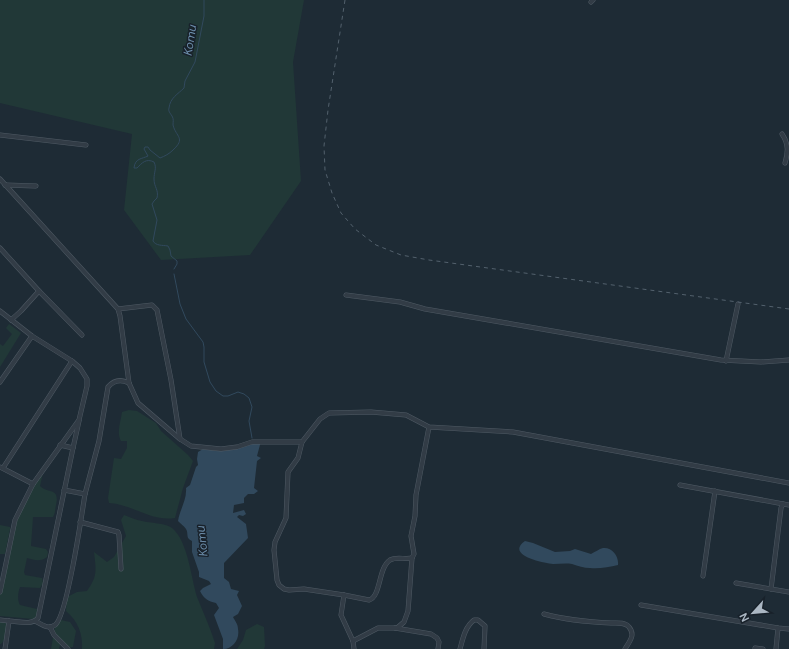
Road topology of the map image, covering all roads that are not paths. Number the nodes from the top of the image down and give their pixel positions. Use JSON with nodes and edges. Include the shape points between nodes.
{"nodes":[{"id":1,"x":782,"y":134,"type":"dead end"},
{"id":2,"x":0,"y":135,"type":"edge"},
{"id":3,"x":86,"y":145,"type":"dead end"},
{"id":4,"x":785,"y":163,"type":"dead end"},
{"id":5,"x":0,"y":179,"type":"edge"},
{"id":6,"x":5,"y":185,"type":"junction"},
{"id":7,"x":36,"y":186,"type":"dead end"},
{"id":8,"x":0,"y":248,"type":"edge"},
{"id":9,"x":39,"y":292,"type":"junction"},
{"id":10,"x":346,"y":295,"type":"dead end"},
{"id":11,"x":738,"y":304,"type":"dead end"},
{"id":12,"x":118,"y":309,"type":"junction"},
{"id":13,"x":0,"y":311,"type":"edge"},
{"id":14,"x":11,"y":320,"type":"junction"},
{"id":15,"x":82,"y":335,"type":"dead end"},
{"id":16,"x":32,"y":336,"type":"junction"},
{"id":17,"x":789,"y":360,"type":"edge"},
{"id":18,"x":72,"y":361,"type":"junction"},
{"id":19,"x":726,"y":361,"type":"junction"},
{"id":20,"x":0,"y":382,"type":"edge"},
{"id":21,"x":129,"y":383,"type":"junction"},
{"id":22,"x":79,"y":420,"type":"junction"},
{"id":23,"x":429,"y":427,"type":"junction"},
{"id":24,"x":180,"y":439,"type":"junction"},
{"id":25,"x":302,"y":442,"type":"junction"},
{"id":26,"x":60,"y":445,"type":"junction"},
{"id":27,"x":73,"y":448,"type":"junction"},
{"id":28,"x":1,"y":467,"type":"edge"},
{"id":29,"x":789,"y":483,"type":"edge"},
{"id":30,"x":33,"y":484,"type":"junction"},
{"id":31,"x":680,"y":485,"type":"dead end"},
{"id":32,"x":64,"y":490,"type":"junction"},
{"id":33,"x":715,"y":491,"type":"junction"},
{"id":34,"x":85,"y":494,"type":"junction"},
{"id":35,"x":783,"y":504,"type":"junction"},
{"id":36,"x":789,"y":505,"type":"edge"},
{"id":37,"x":80,"y":522,"type":"junction"},
{"id":38,"x":412,"y":558,"type":"junction"},
{"id":39,"x":121,"y":569,"type":"dead end"},
{"id":40,"x":703,"y":576,"type":"dead end"},
{"id":41,"x":736,"y":583,"type":"dead end"},
{"id":42,"x":771,"y":589,"type":"junction"},
{"id":43,"x":0,"y":592,"type":"edge"},
{"id":44,"x":789,"y":592,"type":"edge"},
{"id":45,"x":344,"y":595,"type":"junction"},
{"id":46,"x":641,"y":604,"type":"dead end"},
{"id":47,"x":544,"y":614,"type":"dead end"},
{"id":48,"x":0,"y":620,"type":"edge"},
{"id":49,"x":9,"y":621,"type":"junction"},
{"id":50,"x":35,"y":621,"type":"junction"},
{"id":51,"x":50,"y":627,"type":"junction"},
{"id":52,"x":388,"y":627,"type":"junction"},
{"id":53,"x":778,"y":628,"type":"junction"},
{"id":54,"x":789,"y":629,"type":"edge"},
{"id":55,"x":353,"y":640,"type":"junction"},
{"id":56,"x":755,"y":648,"type":"dead end"},
{"id":57,"x":5,"y":649,"type":"edge"},
{"id":58,"x":68,"y":649,"type":"edge"},
{"id":59,"x":354,"y":649,"type":"edge"},
{"id":60,"x":438,"y":649,"type":"edge"},
{"id":61,"x":460,"y":649,"type":"edge"},
{"id":62,"x":484,"y":649,"type":"edge"},
{"id":63,"x":625,"y":649,"type":"edge"},
{"id":64,"x":763,"y":649,"type":"edge"},
{"id":65,"x":776,"y":649,"type":"edge"}],
"edges":[{"from":1,"to":4,"type":"street","via":[[787,142]]},
{"from":2,"to":3,"type":"street"},
{"from":5,"to":6,"type":"street"},
{"from":6,"to":7,"type":"street"},
{"from":6,"to":12,"type":"street"},
{"from":8,"to":9,"type":"street"},
{"from":9,"to":14,"type":"street"},
{"from":9,"to":15,"type":"street"},
{"from":10,"to":19,"type":"street","via":[[400,302]]},
{"from":11,"to":19,"type":"street"},
{"from":12,"to":21,"type":"street"},
{"from":12,"to":24,"type":"street","via":[[152,305],[157,310]]},
{"from":13,"to":14,"type":"street"},
{"from":14,"to":16,"type":"street"},
{"from":16,"to":18,"type":"street"},
{"from":16,"to":20,"type":"street"},
{"from":17,"to":19,"type":"street"},
{"from":18,"to":22,"type":"street","via":[[87,379]]},
{"from":18,"to":28,"type":"street"},
{"from":21,"to":24,"type":"street","via":[[138,403]]},
{"from":21,"to":34,"type":"street","via":[[121,380],[108,387],[99,441]]},
{"from":22,"to":26,"type":"street"},
{"from":22,"to":27,"type":"street"},
{"from":23,"to":25,"type":"street","via":[[406,416],[371,412],[329,413],[320,419]]},
{"from":23,"to":29,"type":"street","via":[[513,432]]},
{"from":23,"to":38,"type":"street","via":[[416,494],[411,536],[414,554]]},
{"from":24,"to":25,"type":"street","via":[[191,446],[221,449],[252,442]]},
{"from":25,"to":45,"type":"street","via":[[298,458],[288,472],[286,518],[275,542],[277,580],[279,585],[288,590],[304,589]]},
{"from":26,"to":27,"type":"street"},
{"from":26,"to":30,"type":"street"},
{"from":27,"to":32,"type":"street"},
{"from":28,"to":30,"type":"street"},
{"from":30,"to":43,"type":"street","via":[[15,520]]},
{"from":31,"to":33,"type":"street"},
{"from":32,"to":34,"type":"street"},
{"from":32,"to":50,"type":"street","via":[[38,618]]},
{"from":33,"to":35,"type":"street"},
{"from":33,"to":40,"type":"street"},
{"from":34,"to":37,"type":"street"},
{"from":35,"to":36,"type":"street"},
{"from":35,"to":42,"type":"street"},
{"from":37,"to":39,"type":"street","via":[[118,532]]},
{"from":37,"to":51,"type":"street","via":[[60,618],[55,626]]},
{"from":38,"to":45,"type":"street","via":[[390,560],[385,566],[372,599]]},
{"from":38,"to":52,"type":"street","via":[[406,617],[397,628]]},
{"from":41,"to":42,"type":"street"},
{"from":42,"to":44,"type":"street"},
{"from":45,"to":55,"type":"street","via":[[341,615]]},
{"from":46,"to":53,"type":"street"},
{"from":47,"to":63,"type":"street","via":[[565,619],[622,623],[632,632]]},
{"from":48,"to":49,"type":"street"},
{"from":49,"to":50,"type":"street"},
{"from":49,"to":57,"type":"street"},
{"from":50,"to":51,"type":"street"},
{"from":51,"to":58,"type":"street"},
{"from":52,"to":55,"type":"street","via":[[378,628]]},
{"from":52,"to":60,"type":"street","via":[[431,634],[438,638]]},
{"from":53,"to":54,"type":"street"},
{"from":53,"to":65,"type":"street"},
{"from":55,"to":59,"type":"street"},
{"from":56,"to":64,"type":"street"},
{"from":61,"to":62,"type":"street","via":[[464,632],[470,623],[478,620],[485,626]]}]}
